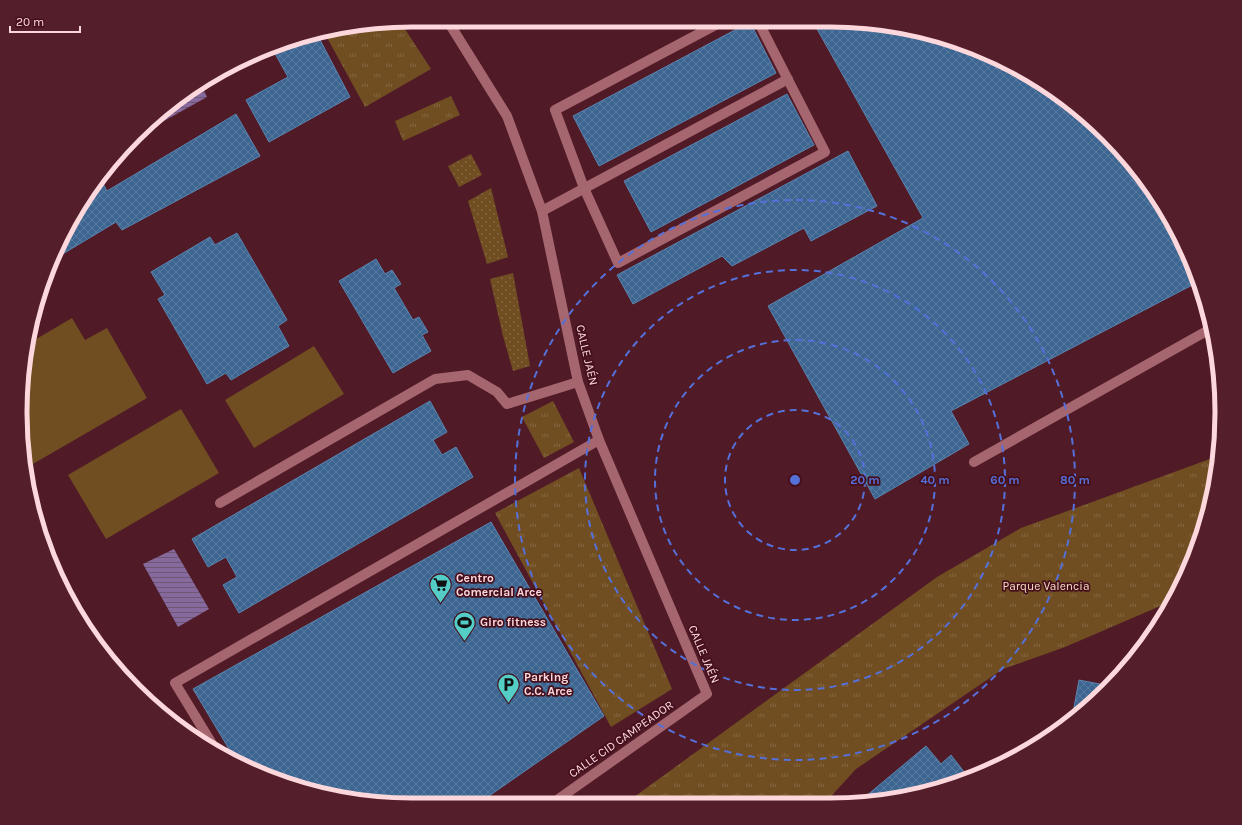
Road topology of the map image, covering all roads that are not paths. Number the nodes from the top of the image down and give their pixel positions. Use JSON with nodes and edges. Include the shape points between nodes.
{"nodes":[{"id":1,"x":451,"y":27,"type":"edge"},
{"id":2,"x":712,"y":27,"type":"edge"},
{"id":3,"x":762,"y":27,"type":"edge"},
{"id":4,"x":788,"y":79,"type":"junction"},
{"id":5,"x":584,"y":188,"type":"junction"},
{"id":6,"x":542,"y":211,"type":"junction"},
{"id":7,"x":1207,"y":331,"type":"edge"},
{"id":8,"x":578,"y":382,"type":"junction"},
{"id":9,"x":599,"y":440,"type":"junction"},
{"id":10,"x":974,"y":462,"type":"dead end"},
{"id":11,"x":220,"y":503,"type":"dead end"},
{"id":12,"x":707,"y":694,"type":"joint"},
{"id":13,"x":211,"y":741,"type":"edge"},
{"id":14,"x":560,"y":798,"type":"edge"}],
"edges":[{"from":1,"to":6,"type":"street","name":"CALLE JAÉN","via":[[507,116]]},
{"from":2,"to":5,"type":"street","via":[[555,110]]},
{"from":3,"to":4,"type":"street"},
{"from":4,"to":5,"type":"street"},
{"from":4,"to":5,"type":"street","via":[[825,152],[618,263]]},
{"from":5,"to":6,"type":"street"},
{"from":6,"to":8,"type":"street","name":"CALLE JAÉN"},
{"from":7,"to":10,"type":"street"},
{"from":8,"to":9,"type":"street","name":"CALLE JAÉN"},
{"from":8,"to":11,"type":"street","via":[[507,404],[497,392],[468,375],[435,379]]},
{"from":9,"to":12,"type":"street","name":"CALLE JAÉN"},
{"from":9,"to":13,"type":"street","via":[[175,683]]},
{"from":12,"to":14,"type":"street","name":"CALLE CID CAMPEADOR"}]}
